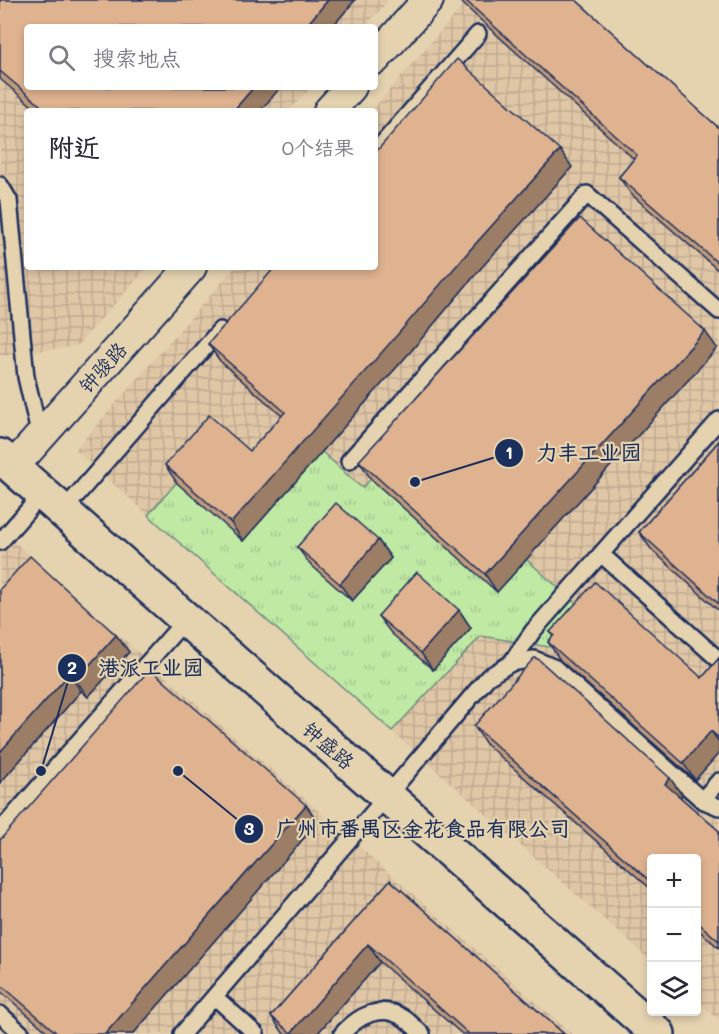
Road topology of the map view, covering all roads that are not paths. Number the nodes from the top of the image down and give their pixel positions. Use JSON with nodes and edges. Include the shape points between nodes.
{"nodes":[{"id":1,"x":420,"y":3,"type":"edge"},
{"id":2,"x":478,"y":34,"type":"edge"},
{"id":3,"x":378,"y":55,"type":"edge"},
{"id":4,"x":348,"y":90,"type":"edge"},
{"id":5,"x":332,"y":108,"type":"edge"},
{"id":6,"x":378,"y":149,"type":"edge"},
{"id":7,"x":0,"y":185,"type":"edge"},
{"id":8,"x":188,"y":270,"type":"edge"},
{"id":9,"x":719,"y":311,"type":"edge"},
{"id":10,"x":228,"y":321,"type":"edge"},
{"id":11,"x":719,"y":420,"type":"edge"},
{"id":12,"x":40,"y":437,"type":"junction"},
{"id":13,"x":349,"y":461,"type":"dead end"},
{"id":14,"x":6,"y":462,"type":"edge"},
{"id":15,"x":53,"y":502,"type":"junction"},
{"id":16,"x":0,"y":542,"type":"edge"},
{"id":17,"x":601,"y":554,"type":"junction"},
{"id":18,"x":186,"y":619,"type":"junction"},
{"id":19,"x":719,"y":660,"type":"edge"},
{"id":20,"x":511,"y":663,"type":"junction"},
{"id":21,"x":719,"y":781,"type":"edge"},
{"id":22,"x":387,"y":796,"type":"junction"},
{"id":23,"x":702,"y":800,"type":"junction"},
{"id":24,"x":719,"y":807,"type":"edge"},
{"id":25,"x":0,"y":831,"type":"edge"},
{"id":26,"x":215,"y":997,"type":"junction"},
{"id":27,"x":0,"y":1014,"type":"edge"},
{"id":28,"x":22,"y":1034,"type":"edge"},
{"id":29,"x":182,"y":1034,"type":"edge"},
{"id":30,"x":256,"y":1034,"type":"edge"},
{"id":31,"x":342,"y":1034,"type":"edge"},
{"id":32,"x":422,"y":1034,"type":"edge"},
{"id":33,"x":658,"y":1034,"type":"edge"}],
"edges":[{"from":1,"to":3,"type":"street"},
{"from":2,"to":6,"type":"lane"},
{"from":4,"to":5,"type":"street"},
{"from":7,"to":12,"type":"lane","via":[[9,200],[26,376]]},
{"from":8,"to":12,"type":"street","name":"钟骏路"},
{"from":9,"to":13,"type":"lane","via":[[587,194]]},
{"from":10,"to":15,"type":"lane"},
{"from":11,"to":17,"type":"lane"},
{"from":12,"to":14,"type":"street","name":"钟骏路"},
{"from":14,"to":15,"type":"street","name":"钟盛路"},
{"from":15,"to":16,"type":"lane"},
{"from":15,"to":18,"type":"street","name":"钟盛路"},
{"from":17,"to":19,"type":"lane"},
{"from":17,"to":20,"type":"lane","via":[[533,631]]},
{"from":18,"to":22,"type":"street","name":"钟盛路"},
{"from":18,"to":25,"type":"lane"},
{"from":20,"to":22,"type":"lane","via":[[488,677]]},
{"from":20,"to":23,"type":"lane","via":[[534,659],[555,668]]},
{"from":21,"to":23,"type":"lane"},
{"from":22,"to":26,"type":"lane"},
{"from":22,"to":33,"type":"street","name":"钟盛路"},
{"from":23,"to":24,"type":"lane"},
{"from":26,"to":29,"type":"lane"},
{"from":26,"to":30,"type":"lane"},
{"from":27,"to":28,"type":"lane"},
{"from":31,"to":32,"type":"lane","via":[[365,1014],[384,1011],[403,1017]]}]}
